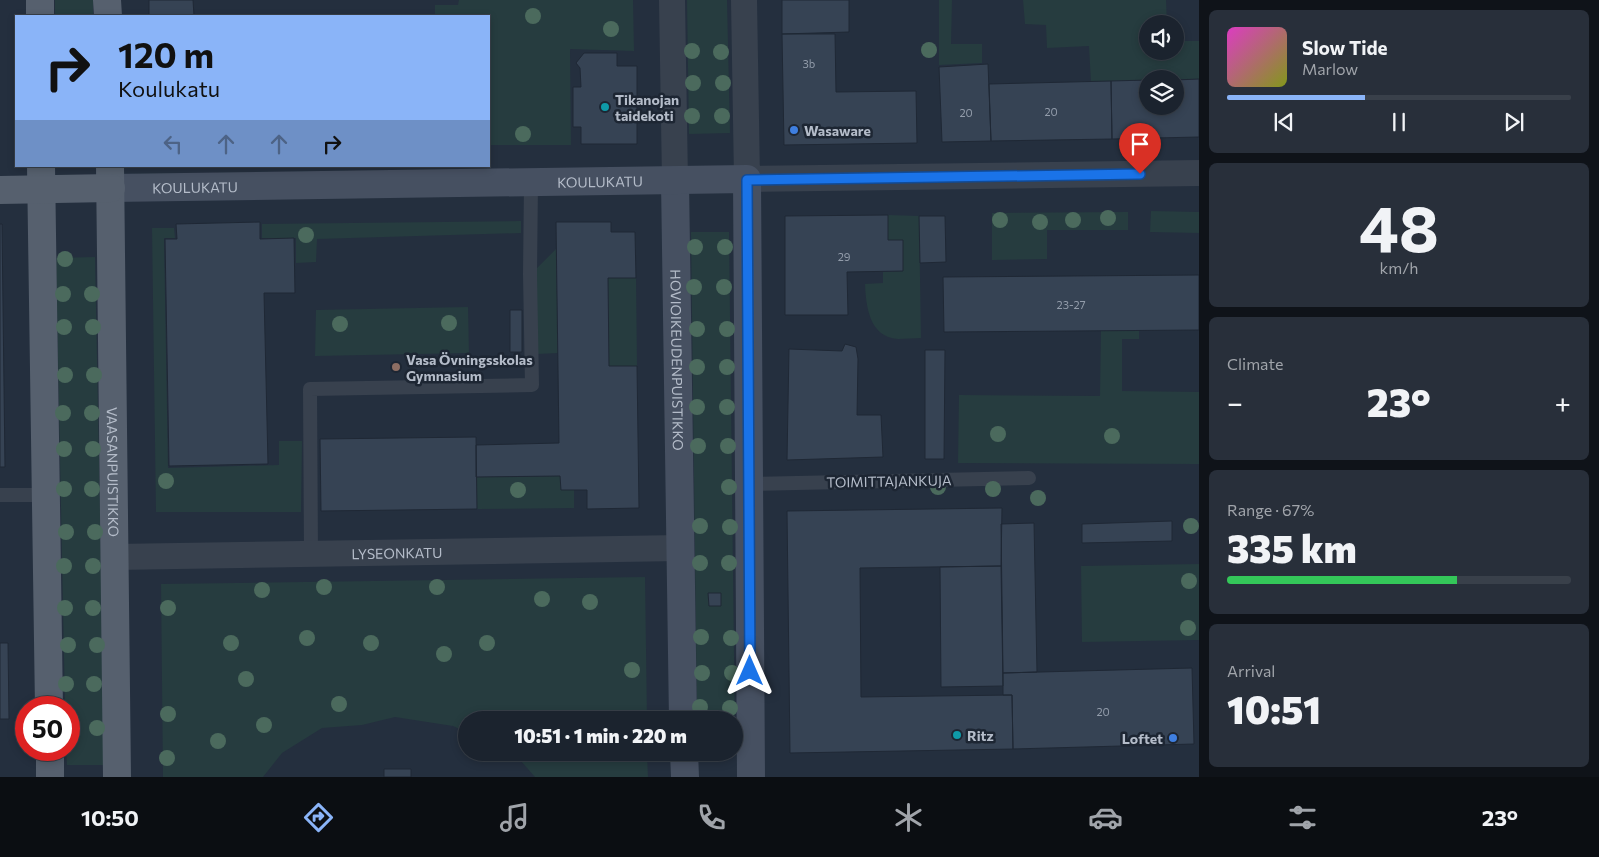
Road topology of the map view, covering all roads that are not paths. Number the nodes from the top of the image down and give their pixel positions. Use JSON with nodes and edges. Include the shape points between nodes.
{"nodes":[{"id":1,"x":40,"y":0,"type":"edge"},
{"id":2,"x":107,"y":0,"type":"edge"},
{"id":3,"x":672,"y":0,"type":"edge"},
{"id":4,"x":744,"y":0,"type":"edge"},
{"id":5,"x":40,"y":15,"type":"edge"},
{"id":6,"x":108,"y":15,"type":"edge"},
{"id":7,"x":1199,"y":173,"type":"edge"},
{"id":8,"x":110,"y":177,"type":"edge"},
{"id":9,"x":41,"y":178,"type":"edge"},
{"id":10,"x":675,"y":180,"type":"junction"},
{"id":11,"x":747,"y":180,"type":"junction"},
{"id":12,"x":531,"y":183,"type":"junction"},
{"id":13,"x":0,"y":190,"type":"edge"},
{"id":14,"x":1030,"y":478,"type":"dead end"},
{"id":15,"x":749,"y":484,"type":"junction"},
{"id":16,"x":0,"y":495,"type":"edge"},
{"id":17,"x":46,"y":495,"type":"junction"},
{"id":18,"x":681,"y":548,"type":"junction"},
{"id":19,"x":311,"y":554,"type":"junction"},
{"id":20,"x":115,"y":557,"type":"junction"},
{"id":21,"x":49,"y":696,"type":"edge"},
{"id":22,"x":684,"y":711,"type":"edge"},
{"id":23,"x":50,"y":761,"type":"edge"},
{"id":24,"x":684,"y":761,"type":"edge"},
{"id":25,"x":50,"y":777,"type":"edge"},
{"id":26,"x":118,"y":777,"type":"edge"},
{"id":27,"x":684,"y":777,"type":"edge"},
{"id":28,"x":751,"y":777,"type":"edge"}],
"edges":[{"from":1,"to":5,"type":"main road"},
{"from":2,"to":6,"type":"main road"},
{"from":3,"to":10,"type":"street","name":"HOVIOIKEUDENPUISTIKKO"},
{"from":4,"to":11,"type":"street"},
{"from":7,"to":11,"type":"street","name":"KOULUKATU"},
{"from":8,"to":9,"type":"main road","name":"KOULUKATU"},
{"from":8,"to":12,"type":"main road","name":"KOULUKATU"},
{"from":8,"to":20,"type":"main road","name":"VAASANPUISTIKKO"},
{"from":9,"to":13,"type":"main road","name":"KOULUKATU"},
{"from":9,"to":17,"type":"main road"},
{"from":10,"to":11,"type":"main road","name":"KOULUKATU"},
{"from":10,"to":12,"type":"main road","name":"KOULUKATU"},
{"from":10,"to":18,"type":"main road","name":"HOVIOIKEUDENPUISTIKKO"},
{"from":11,"to":15,"type":"main road"},
{"from":12,"to":19,"type":"lane","via":[[532,385],[310,389]]},
{"from":14,"to":15,"type":"lane","name":"TOIMITTAJANKUJA"},
{"from":15,"to":28,"type":"main road"},
{"from":16,"to":17,"type":"lane"},
{"from":17,"to":21,"type":"main road"},
{"from":18,"to":19,"type":"street","name":"LYSEONKATU"},
{"from":18,"to":22,"type":"main road","name":"HOVIOIKEUDENPUISTIKKO"},
{"from":19,"to":20,"type":"street","name":"LYSEONKATU"},
{"from":20,"to":26,"type":"main road","name":"VAASANPUISTIKKO"},
{"from":23,"to":25,"type":"main road"},
{"from":24,"to":27,"type":"main road"}]}
